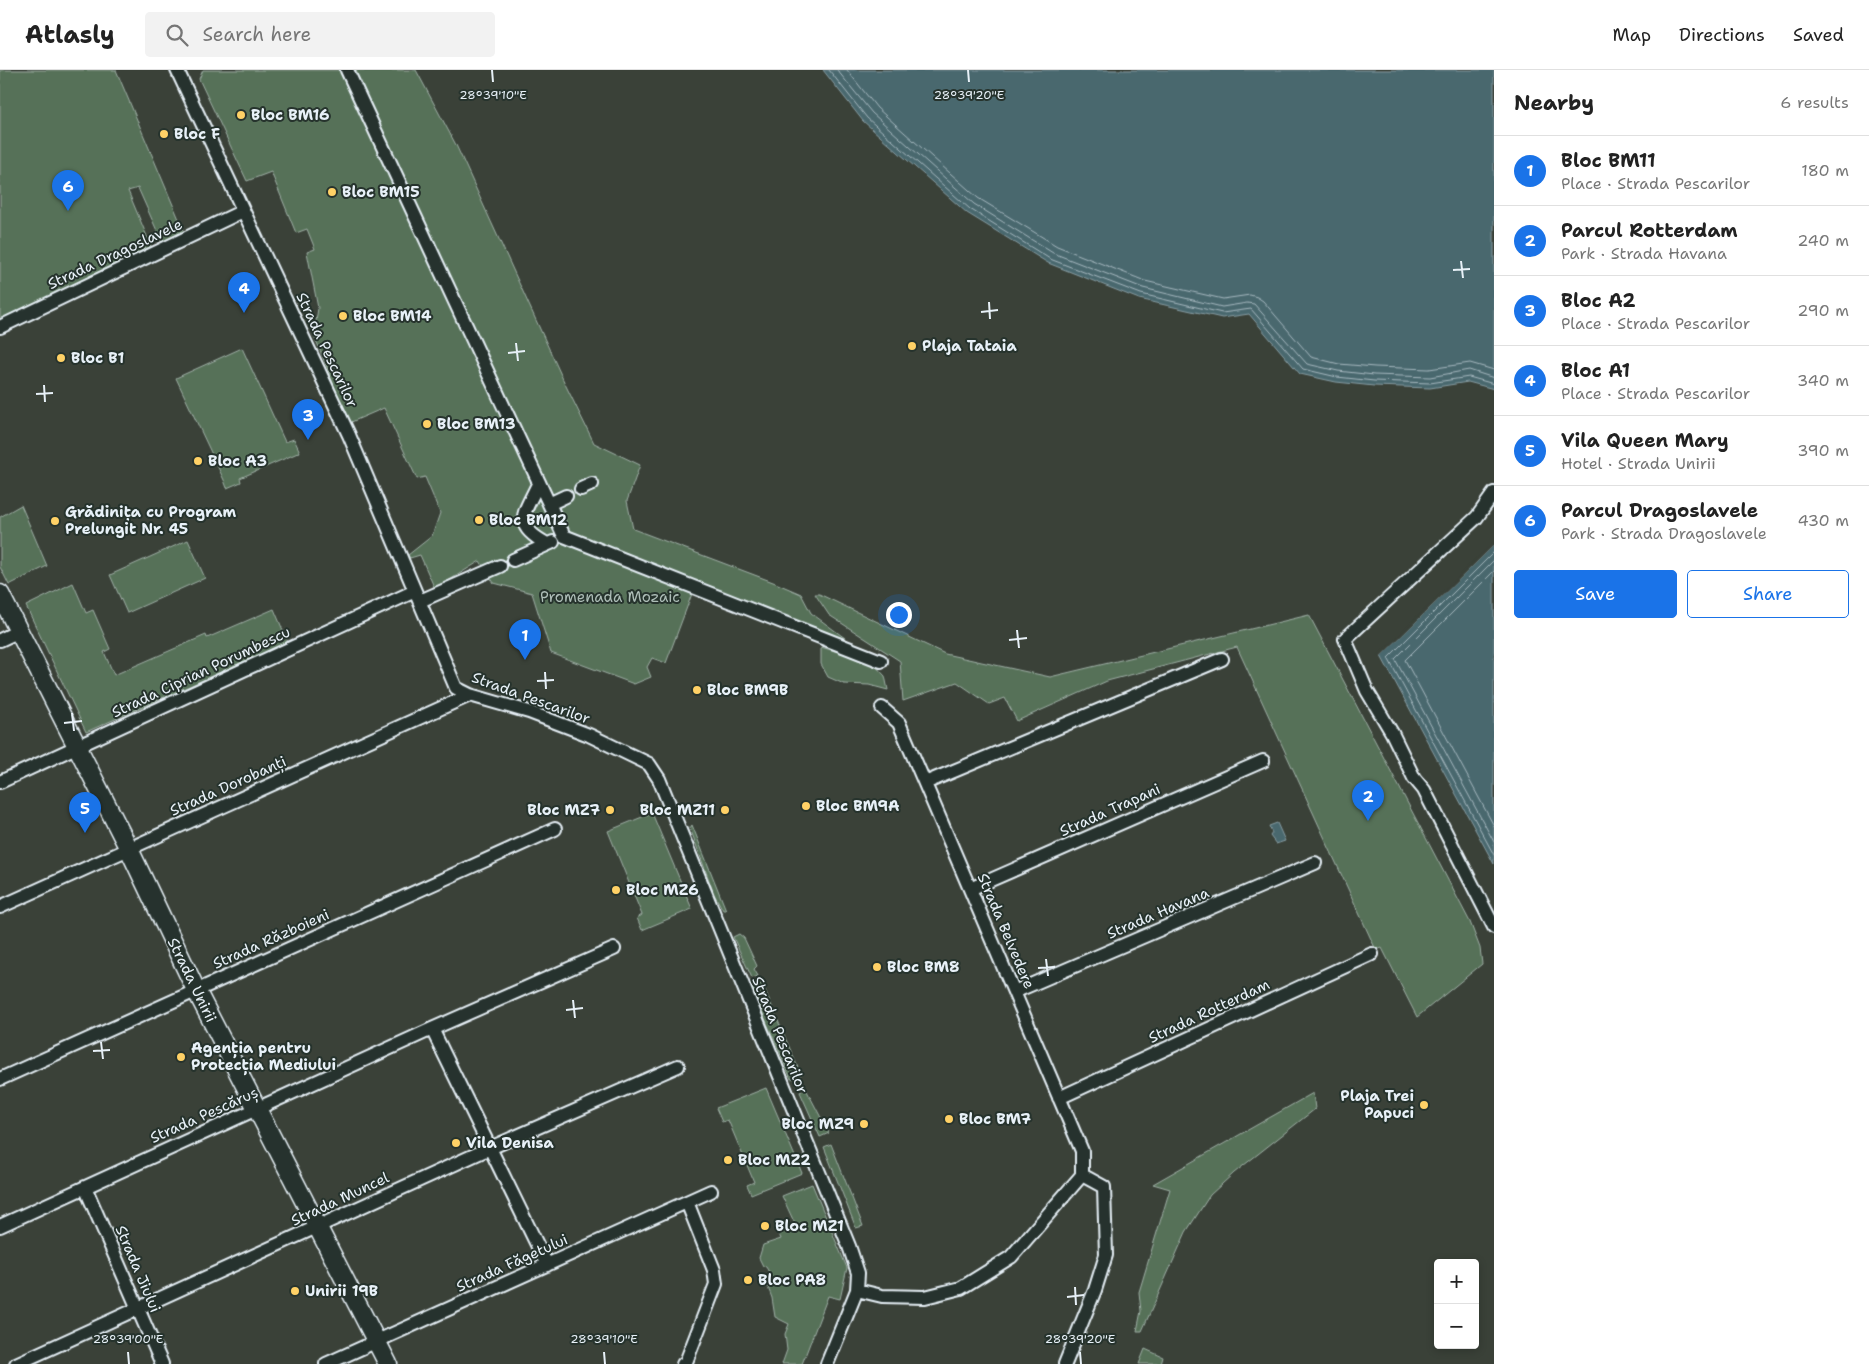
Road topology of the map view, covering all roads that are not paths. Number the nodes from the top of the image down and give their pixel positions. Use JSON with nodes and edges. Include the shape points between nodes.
{"nodes":[{"id":1,"x":177,"y":70,"type":"edge"},
{"id":2,"x":348,"y":70,"type":"edge"},
{"id":3,"x":243,"y":211,"type":"junction"},
{"id":4,"x":0,"y":327,"type":"edge"},
{"id":5,"x":539,"y":482,"type":"junction"},
{"id":6,"x":1494,"y":493,"type":"edge"},
{"id":7,"x":566,"y":496,"type":"dead end"},
{"id":8,"x":549,"y":504,"type":"junction"},
{"id":9,"x":564,"y":536,"type":"junction"},
{"id":10,"x":548,"y":544,"type":"junction"},
{"id":11,"x":513,"y":560,"type":"dead end"},
{"id":12,"x":500,"y":566,"type":"dead end"},
{"id":13,"x":0,"y":594,"type":"edge"},
{"id":14,"x":418,"y":596,"type":"junction"},
{"id":15,"x":19,"y":631,"type":"junction"},
{"id":16,"x":0,"y":640,"type":"edge"},
{"id":17,"x":1222,"y":659,"type":"dead end"},
{"id":18,"x":881,"y":661,"type":"dead end"},
{"id":19,"x":470,"y":695,"type":"junction"},
{"id":20,"x":882,"y":708,"type":"dead end"},
{"id":21,"x":77,"y":747,"type":"junction"},
{"id":22,"x":1263,"y":761,"type":"dead end"},
{"id":23,"x":0,"y":782,"type":"edge"},
{"id":24,"x":925,"y":783,"type":"junction"},
{"id":25,"x":555,"y":828,"type":"dead end"},
{"id":26,"x":129,"y":849,"type":"junction"},
{"id":27,"x":1315,"y":863,"type":"dead end"},
{"id":28,"x":970,"y":889,"type":"junction"},
{"id":29,"x":0,"y":907,"type":"edge"},
{"id":30,"x":1494,"y":927,"type":"edge"},
{"id":31,"x":614,"y":949,"type":"dead end"},
{"id":32,"x":1372,"y":954,"type":"dead end"},
{"id":33,"x":196,"y":990,"type":"junction"},
{"id":34,"x":1014,"y":992,"type":"junction"},
{"id":35,"x":432,"y":1029,"type":"junction"},
{"id":36,"x":678,"y":1066,"type":"dead end"},
{"id":37,"x":0,"y":1079,"type":"edge"},
{"id":38,"x":1059,"y":1098,"type":"junction"},
{"id":39,"x":257,"y":1109,"type":"junction"},
{"id":40,"x":490,"y":1148,"type":"junction"},
{"id":41,"x":1082,"y":1175,"type":"junction"},
{"id":42,"x":85,"y":1187,"type":"junction"},
{"id":43,"x":710,"y":1191,"type":"dead end"},
{"id":44,"x":687,"y":1202,"type":"junction"},
{"id":45,"x":0,"y":1226,"type":"edge"},
{"id":46,"x":318,"y":1227,"type":"junction"},
{"id":47,"x":547,"y":1265,"type":"junction"},
{"id":48,"x":857,"y":1290,"type":"junction"},
{"id":49,"x":138,"y":1309,"type":"junction"},
{"id":50,"x":377,"y":1341,"type":"junction"},
{"id":51,"x":16,"y":1364,"type":"edge"},
{"id":52,"x":162,"y":1364,"type":"edge"},
{"id":53,"x":326,"y":1364,"type":"edge"},
{"id":54,"x":388,"y":1364,"type":"edge"},
{"id":55,"x":683,"y":1364,"type":"edge"},
{"id":56,"x":827,"y":1364,"type":"edge"},
{"id":57,"x":1065,"y":1364,"type":"edge"}],
"edges":[{"from":1,"to":3,"type":"street","name":"Strada Pescarilor"},
{"from":2,"to":5,"type":"street"},
{"from":3,"to":4,"type":"street","name":"Strada Dragoslavele"},
{"from":3,"to":14,"type":"street","name":"Strada Pescarilor","via":[[349,435]]},
{"from":5,"to":8,"type":"street"},
{"from":5,"to":10,"type":"street","via":[[525,508],[523,522],[532,536]]},
{"from":6,"to":30,"type":"street","via":[[1476,517],[1345,639],[1367,691],[1414,778],[1424,790]]},
{"from":7,"to":8,"type":"street"},
{"from":8,"to":9,"type":"street"},
{"from":9,"to":10,"type":"street"},
{"from":9,"to":18,"type":"street"},
{"from":10,"to":11,"type":"street"},
{"from":12,"to":14,"type":"street","name":"Strada Ciprian Porumbescu"},
{"from":13,"to":15,"type":"street","name":"Strada Unirii"},
{"from":14,"to":19,"type":"street","name":"Strada Pescarilor","via":[[456,688]]},
{"from":14,"to":21,"type":"street","name":"Strada Ciprian Porumbescu"},
{"from":15,"to":16,"type":"street"},
{"from":15,"to":21,"type":"street","name":"Strada Unirii"},
{"from":17,"to":24,"type":"street"},
{"from":19,"to":26,"type":"street","name":"Strada Dorobanți"},
{"from":19,"to":48,"type":"street","name":"Strada Pescarilor","via":[[529,712],[589,735],[649,764],[659,780],[848,1246],[858,1273]]},
{"from":20,"to":24,"type":"street","name":"Strada Belvedere","via":[[899,723]]},
{"from":21,"to":23,"type":"street","name":"Strada Ciprian Porumbescu"},
{"from":21,"to":26,"type":"street","name":"Strada Unirii"},
{"from":22,"to":28,"type":"street","name":"Strada Trapani"},
{"from":24,"to":28,"type":"street","name":"Strada Belvedere"},
{"from":25,"to":33,"type":"street","name":"Strada Războieni"},
{"from":26,"to":29,"type":"street","name":"Strada Dorobanți"},
{"from":26,"to":33,"type":"street","name":"Strada Unirii"},
{"from":27,"to":34,"type":"street","name":"Strada Havana"},
{"from":28,"to":34,"type":"street","name":"Strada Belvedere"},
{"from":31,"to":35,"type":"street","name":"Strada Pescăruș"},
{"from":32,"to":38,"type":"street","name":"Strada Rotterdam"},
{"from":33,"to":37,"type":"street","name":"Strada Războieni"},
{"from":33,"to":39,"type":"street","name":"Strada Unirii"},
{"from":34,"to":38,"type":"street","name":"Strada Belvedere"},
{"from":35,"to":39,"type":"street","name":"Strada Pescăruș"},
{"from":35,"to":40,"type":"street"},
{"from":36,"to":40,"type":"street","name":"Strada Muncel"},
{"from":38,"to":41,"type":"street","name":"Strada Belvedere","via":[[1082,1151]]},
{"from":39,"to":42,"type":"street","name":"Strada Pescăruș"},
{"from":39,"to":46,"type":"street","name":"Strada Unirii"},
{"from":40,"to":46,"type":"street","name":"Strada Muncel"},
{"from":40,"to":47,"type":"street"},
{"from":41,"to":48,"type":"street","via":[[1011,1257],[961,1288],[925,1297],[882,1296]]},
{"from":41,"to":57,"type":"street","via":[[1104,1187],[1106,1255]]},
{"from":42,"to":45,"type":"street","name":"Strada Pescăruș"},
{"from":42,"to":49,"type":"street","name":"Strada Jiului"},
{"from":43,"to":44,"type":"street","name":"Strada Făgetului"},
{"from":44,"to":47,"type":"street","name":"Strada Făgetului"},
{"from":44,"to":55,"type":"street","via":[[714,1270],[716,1284]]},
{"from":46,"to":49,"type":"street","name":"Strada Muncel"},
{"from":46,"to":50,"type":"street","name":"Strada Unirii"},
{"from":47,"to":50,"type":"street","name":"Strada Făgetului"},
{"from":48,"to":56,"type":"street","name":"Strada Pescarilor"},
{"from":49,"to":51,"type":"street","name":"Strada Muncel"},
{"from":49,"to":52,"type":"street","name":"Strada Jiului"},
{"from":50,"to":53,"type":"street","name":"Strada Făgetului"},
{"from":50,"to":54,"type":"street","name":"Strada Unirii"}]}
